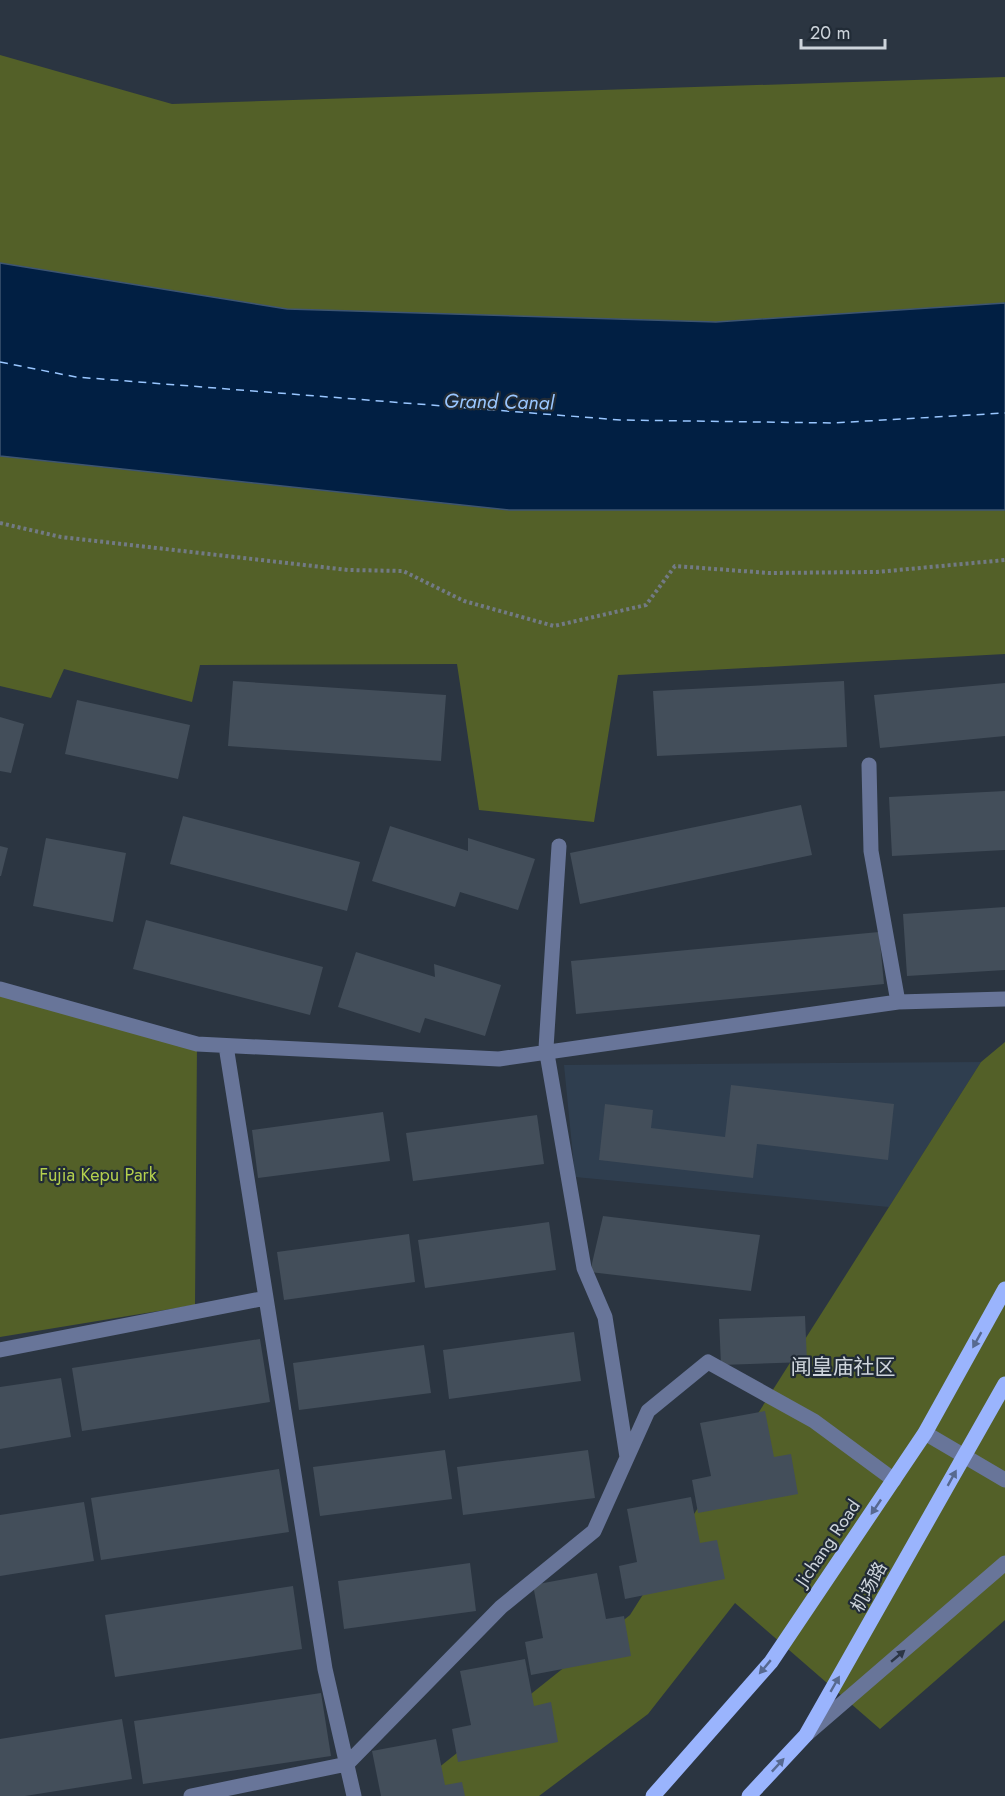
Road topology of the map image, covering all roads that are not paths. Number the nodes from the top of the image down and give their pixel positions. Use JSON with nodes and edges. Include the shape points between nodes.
{"nodes":[{"id":1,"x":869,"y":765,"type":"dead end"},
{"id":2,"x":559,"y":846,"type":"dead end"},
{"id":3,"x":0,"y":989,"type":"edge"},
{"id":4,"x":1005,"y":999,"type":"edge"},
{"id":5,"x":898,"y":1002,"type":"junction"},
{"id":6,"x":226,"y":1046,"type":"junction"},
{"id":7,"x":546,"y":1052,"type":"junction"},
{"id":8,"x":1005,"y":1289,"type":"edge"},
{"id":9,"x":266,"y":1298,"type":"junction"},
{"id":10,"x":0,"y":1350,"type":"edge"},
{"id":11,"x":1005,"y":1384,"type":"edge"},
{"id":12,"x":925,"y":1433,"type":"junction"},
{"id":13,"x":627,"y":1457,"type":"junction"},
{"id":14,"x":964,"y":1457,"type":"junction"},
{"id":15,"x":894,"y":1480,"type":"junction"},
{"id":16,"x":1005,"y":1480,"type":"edge"},
{"id":17,"x":1005,"y":1563,"type":"edge"},
{"id":18,"x":806,"y":1735,"type":"junction"},
{"id":19,"x":347,"y":1764,"type":"junction"},
{"id":20,"x":191,"y":1796,"type":"edge"},
{"id":21,"x":354,"y":1796,"type":"edge"},
{"id":22,"x":653,"y":1796,"type":"edge"},
{"id":23,"x":749,"y":1796,"type":"edge"}],
"edges":[{"from":1,"to":5,"type":"street","via":[[872,851]]},
{"from":2,"to":7,"type":"street"},
{"from":3,"to":6,"type":"street","via":[[197,1044]]},
{"from":4,"to":5,"type":"street"},
{"from":5,"to":7,"type":"street"},
{"from":6,"to":7,"type":"street","via":[[499,1059]]},
{"from":6,"to":9,"type":"street"},
{"from":7,"to":13,"type":"street","via":[[584,1268],[605,1317]]},
{"from":8,"to":12,"type":"main road","name":"Jichang Road","one_way":true},
{"from":9,"to":10,"type":"street"},
{"from":9,"to":19,"type":"street","via":[[325,1669]]},
{"from":11,"to":14,"type":"main road","name":"机场路"},
{"from":12,"to":14,"type":"street"},
{"from":12,"to":15,"type":"main road","name":"Jichang Road"},
{"from":13,"to":15,"type":"street","via":[[648,1411],[708,1362],[814,1421]]},
{"from":13,"to":19,"type":"street","via":[[594,1531],[501,1607]]},
{"from":14,"to":16,"type":"street"},
{"from":18,"to":14,"type":"main road","name":"机场路","one_way":true},
{"from":15,"to":22,"type":"main road","name":"Jichang Road","one_way":true,"via":[[771,1662]]},
{"from":18,"to":17,"type":"street","one_way":true},
{"from":23,"to":18,"type":"main road","name":"机场路","one_way":true},
{"from":19,"to":20,"type":"street"},
{"from":19,"to":21,"type":"street"}]}
